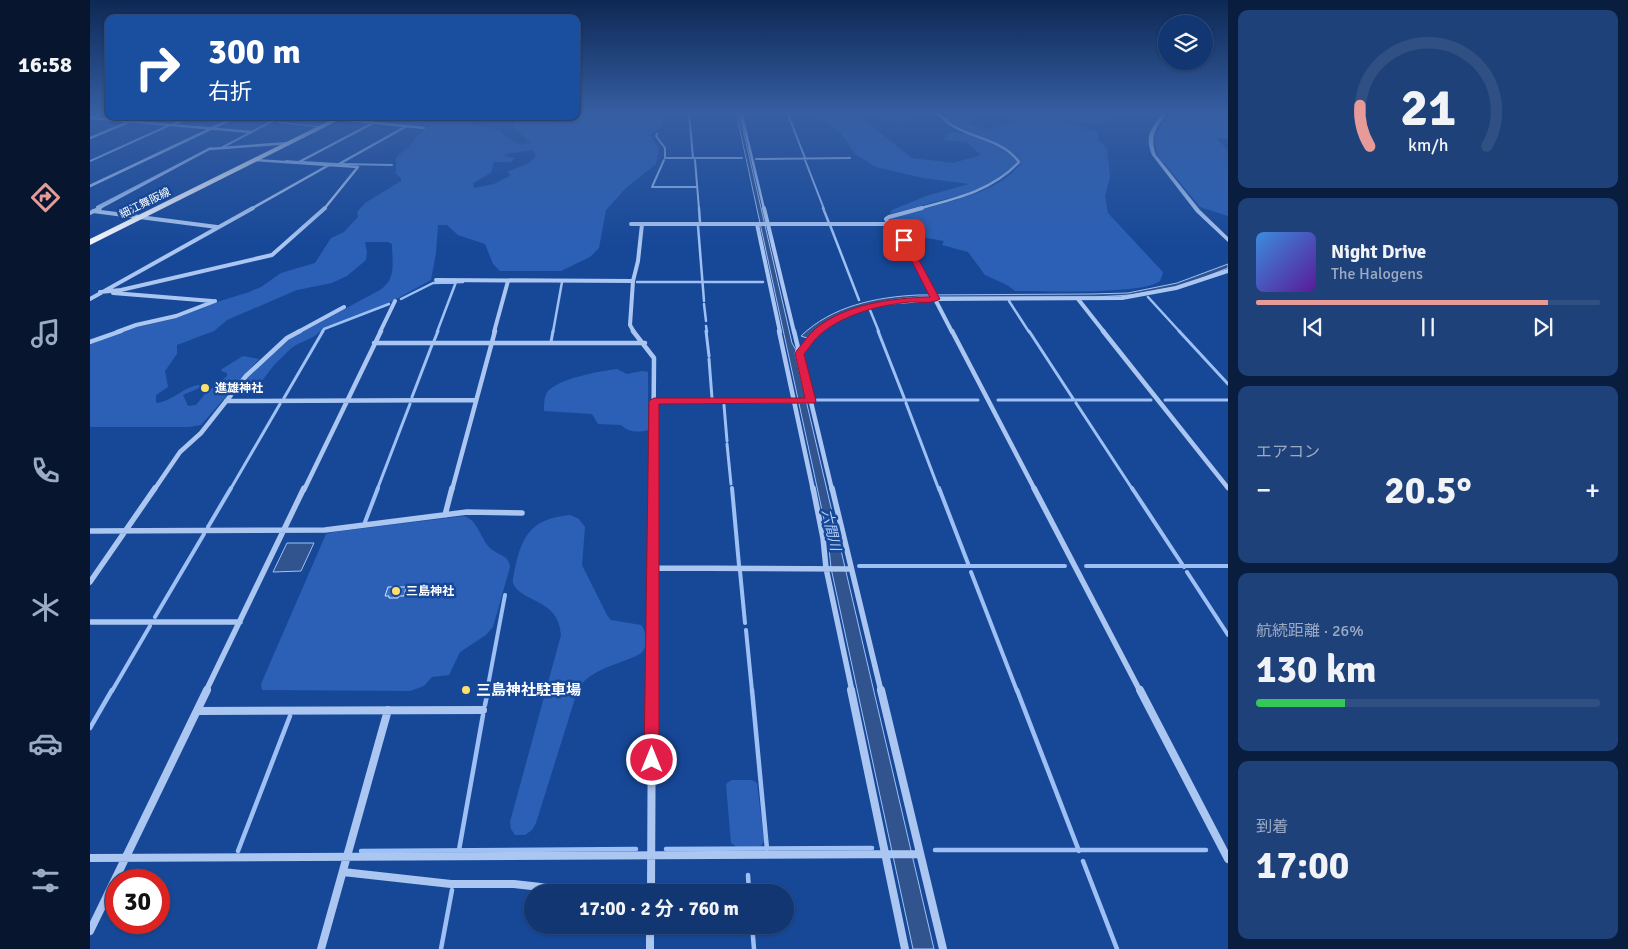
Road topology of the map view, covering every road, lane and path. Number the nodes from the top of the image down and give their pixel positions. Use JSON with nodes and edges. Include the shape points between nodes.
{"nodes":[{"id":1,"x":154,"y":156,"type":"edge"},
{"id":2,"x":194,"y":156,"type":"edge"},
{"id":3,"x":263,"y":156,"type":"edge"},
{"id":4,"x":311,"y":156,"type":"edge"},
{"id":5,"x":353,"y":156,"type":"edge"},
{"id":6,"x":751,"y":156,"type":"edge"},
{"id":7,"x":1015,"y":156,"type":"edge"},
{"id":8,"x":1154,"y":156,"type":"edge"},
{"id":9,"x":255,"y":160,"type":"junction"},
{"id":10,"x":298,"y":163,"type":"junction"},
{"id":11,"x":330,"y":164,"type":"junction"},
{"id":12,"x":338,"y":165,"type":"junction"},
{"id":13,"x":90,"y":186,"type":"edge"},
{"id":14,"x":91,"y":212,"type":"edge"},
{"id":15,"x":142,"y":217,"type":"junction"},
{"id":16,"x":631,"y":224,"type":"dead end"},
{"id":17,"x":642,"y":224,"type":"junction"},
{"id":18,"x":758,"y":224,"type":"junction"},
{"id":19,"x":767,"y":224,"type":"junction"},
{"id":20,"x":886,"y":224,"type":"junction"},
{"id":21,"x":218,"y":227,"type":"junction"},
{"id":22,"x":1228,"y":240,"type":"edge"},
{"id":23,"x":90,"y":242,"type":"edge"},
{"id":24,"x":1228,"y":271,"type":"edge"},
{"id":25,"x":436,"y":280,"type":"dead end"},
{"id":26,"x":508,"y":280,"type":"junction"},
{"id":27,"x":633,"y":281,"type":"junction"},
{"id":28,"x":90,"y":291,"type":"edge"},
{"id":29,"x":100,"y":292,"type":"junction"},
{"id":30,"x":935,"y":297,"type":"junction"},
{"id":31,"x":90,"y":299,"type":"edge"},
{"id":32,"x":1078,"y":299,"type":"junction"},
{"id":33,"x":395,"y":301,"type":"dead end"},
{"id":34,"x":344,"y":307,"type":"dead end"},
{"id":35,"x":90,"y":342,"type":"edge"},
{"id":36,"x":374,"y":343,"type":"junction"},
{"id":37,"x":644,"y":343,"type":"junction"},
{"id":38,"x":492,"y":344,"type":"junction"},
{"id":39,"x":800,"y":352,"type":"junction"},
{"id":40,"x":476,"y":400,"type":"junction"},
{"id":41,"x":226,"y":401,"type":"junction"},
{"id":42,"x":347,"y":401,"type":"junction"},
{"id":43,"x":654,"y":401,"type":"junction"},
{"id":44,"x":795,"y":401,"type":"junction"},
{"id":45,"x":810,"y":401,"type":"junction"},
{"id":46,"x":1228,"y":488,"type":"edge"},
{"id":47,"x":522,"y":513,"type":"dead end"},
{"id":48,"x":446,"y":515,"type":"junction"},
{"id":49,"x":284,"y":530,"type":"junction"},
{"id":50,"x":90,"y":531,"type":"edge"},
{"id":51,"x":126,"y":531,"type":"junction"},
{"id":52,"x":653,"y":568,"type":"junction"},
{"id":53,"x":827,"y":568,"type":"junction"},
{"id":54,"x":849,"y":569,"type":"junction"},
{"id":55,"x":90,"y":582,"type":"edge"},
{"id":56,"x":90,"y":622,"type":"edge"},
{"id":57,"x":240,"y":622,"type":"junction"},
{"id":58,"x":388,"y":710,"type":"junction"},
{"id":59,"x":483,"y":710,"type":"dead end"},
{"id":60,"x":197,"y":711,"type":"junction"},
{"id":61,"x":888,"y":854,"type":"junction"},
{"id":62,"x":917,"y":854,"type":"junction"},
{"id":63,"x":651,"y":855,"type":"junction"},
{"id":64,"x":90,"y":858,"type":"edge"},
{"id":65,"x":125,"y":858,"type":"junction"},
{"id":66,"x":347,"y":858,"type":"junction"},
{"id":67,"x":1228,"y":859,"type":"edge"},
{"id":68,"x":343,"y":872,"type":"junction"},
{"id":69,"x":651,"y":884,"type":"edge"},
{"id":70,"x":524,"y":885,"type":"edge"},
{"id":71,"x":90,"y":931,"type":"edge"},
{"id":72,"x":650,"y":934,"type":"edge"},
{"id":73,"x":321,"y":949,"type":"edge"},
{"id":74,"x":650,"y":949,"type":"edge"},
{"id":75,"x":905,"y":949,"type":"edge"},
{"id":76,"x":943,"y":949,"type":"edge"}],
"edges":[{"from":1,"to":13,"type":"street"},
{"from":2,"to":14,"type":"street"},
{"from":3,"to":9,"type":"main road","name":"細江舞阪線"},
{"from":4,"to":10,"type":"street"},
{"from":5,"to":12,"type":"street"},
{"from":6,"to":19,"type":"street"},
{"from":7,"to":20,"type":"street","via":[[1019,162],[1004,178],[988,187],[887,217]]},
{"from":8,"to":22,"type":"street","via":[[1198,211]]},
{"from":9,"to":10,"type":"street"},
{"from":9,"to":15,"type":"main road","name":"細江舞阪線"},
{"from":10,"to":11,"type":"street"},
{"from":11,"to":12,"type":"street"},
{"from":11,"to":21,"type":"street"},
{"from":12,"to":29,"type":"street","via":[[358,166],[332,201],[272,255]]},
{"from":14,"to":15,"type":"street"},
{"from":15,"to":21,"type":"street"},
{"from":15,"to":23,"type":"main road","name":"細江舞阪線"},
{"from":16,"to":17,"type":"street"},
{"from":17,"to":18,"type":"street"},
{"from":17,"to":27,"type":"street"},
{"from":18,"to":19,"type":"street"},
{"from":18,"to":44,"type":"street"},
{"from":19,"to":20,"type":"street"},
{"from":19,"to":39,"type":"street"},
{"from":20,"to":30,"type":"street","via":[[906,243]]},
{"from":21,"to":29,"type":"street"},
{"from":24,"to":32,"type":"street","via":[[1156,294]]},
{"from":25,"to":26,"type":"street"},
{"from":26,"to":27,"type":"street"},
{"from":26,"to":38,"type":"street"},
{"from":27,"to":37,"type":"street","via":[[631,329]]},
{"from":28,"to":29,"type":"street"},
{"from":29,"to":31,"type":"street"},
{"from":29,"to":35,"type":"street","via":[[215,301]]},
{"from":30,"to":32,"type":"street"},
{"from":30,"to":39,"type":"street","via":[[896,301],[851,313],[825,326]]},
{"from":30,"to":67,"type":"street"},
{"from":32,"to":46,"type":"street"},
{"from":33,"to":36,"type":"street"},
{"from":34,"to":41,"type":"street","via":[[287,338],[246,376]]},
{"from":36,"to":38,"type":"street"},
{"from":36,"to":42,"type":"street"},
{"from":37,"to":38,"type":"street"},
{"from":37,"to":43,"type":"street","via":[[654,358]]},
{"from":38,"to":40,"type":"street"},
{"from":39,"to":45,"type":"street"},
{"from":40,"to":42,"type":"street"},
{"from":40,"to":48,"type":"street"},
{"from":41,"to":42,"type":"street"},
{"from":41,"to":51,"type":"street","via":[[201,433],[183,448]]},
{"from":42,"to":49,"type":"street"},
{"from":43,"to":44,"type":"street"},
{"from":43,"to":52,"type":"street"},
{"from":44,"to":45,"type":"street"},
{"from":44,"to":53,"type":"street"},
{"from":45,"to":54,"type":"street"},
{"from":47,"to":48,"type":"street"},
{"from":48,"to":49,"type":"street","via":[[325,530]]},
{"from":49,"to":51,"type":"street"},
{"from":49,"to":57,"type":"street"},
{"from":50,"to":51,"type":"street"},
{"from":51,"to":55,"type":"street"},
{"from":52,"to":53,"type":"street"},
{"from":52,"to":63,"type":"street"},
{"from":53,"to":54,"type":"street"},
{"from":53,"to":61,"type":"street"},
{"from":54,"to":62,"type":"street"},
{"from":56,"to":57,"type":"street"},
{"from":57,"to":60,"type":"street"},
{"from":58,"to":59,"type":"street"},
{"from":58,"to":60,"type":"street"},
{"from":58,"to":66,"type":"street"},
{"from":60,"to":65,"type":"street"},
{"from":61,"to":62,"type":"street"},
{"from":61,"to":63,"type":"street"},
{"from":61,"to":75,"type":"street"},
{"from":62,"to":76,"type":"street"},
{"from":63,"to":66,"type":"street"},
{"from":63,"to":69,"type":"street"},
{"from":64,"to":65,"type":"street"},
{"from":65,"to":66,"type":"street"},
{"from":65,"to":71,"type":"street"},
{"from":66,"to":68,"type":"street"},
{"from":68,"to":70,"type":"street","via":[[451,884]]},
{"from":68,"to":73,"type":"street"},
{"from":72,"to":74,"type":"street"}]}
